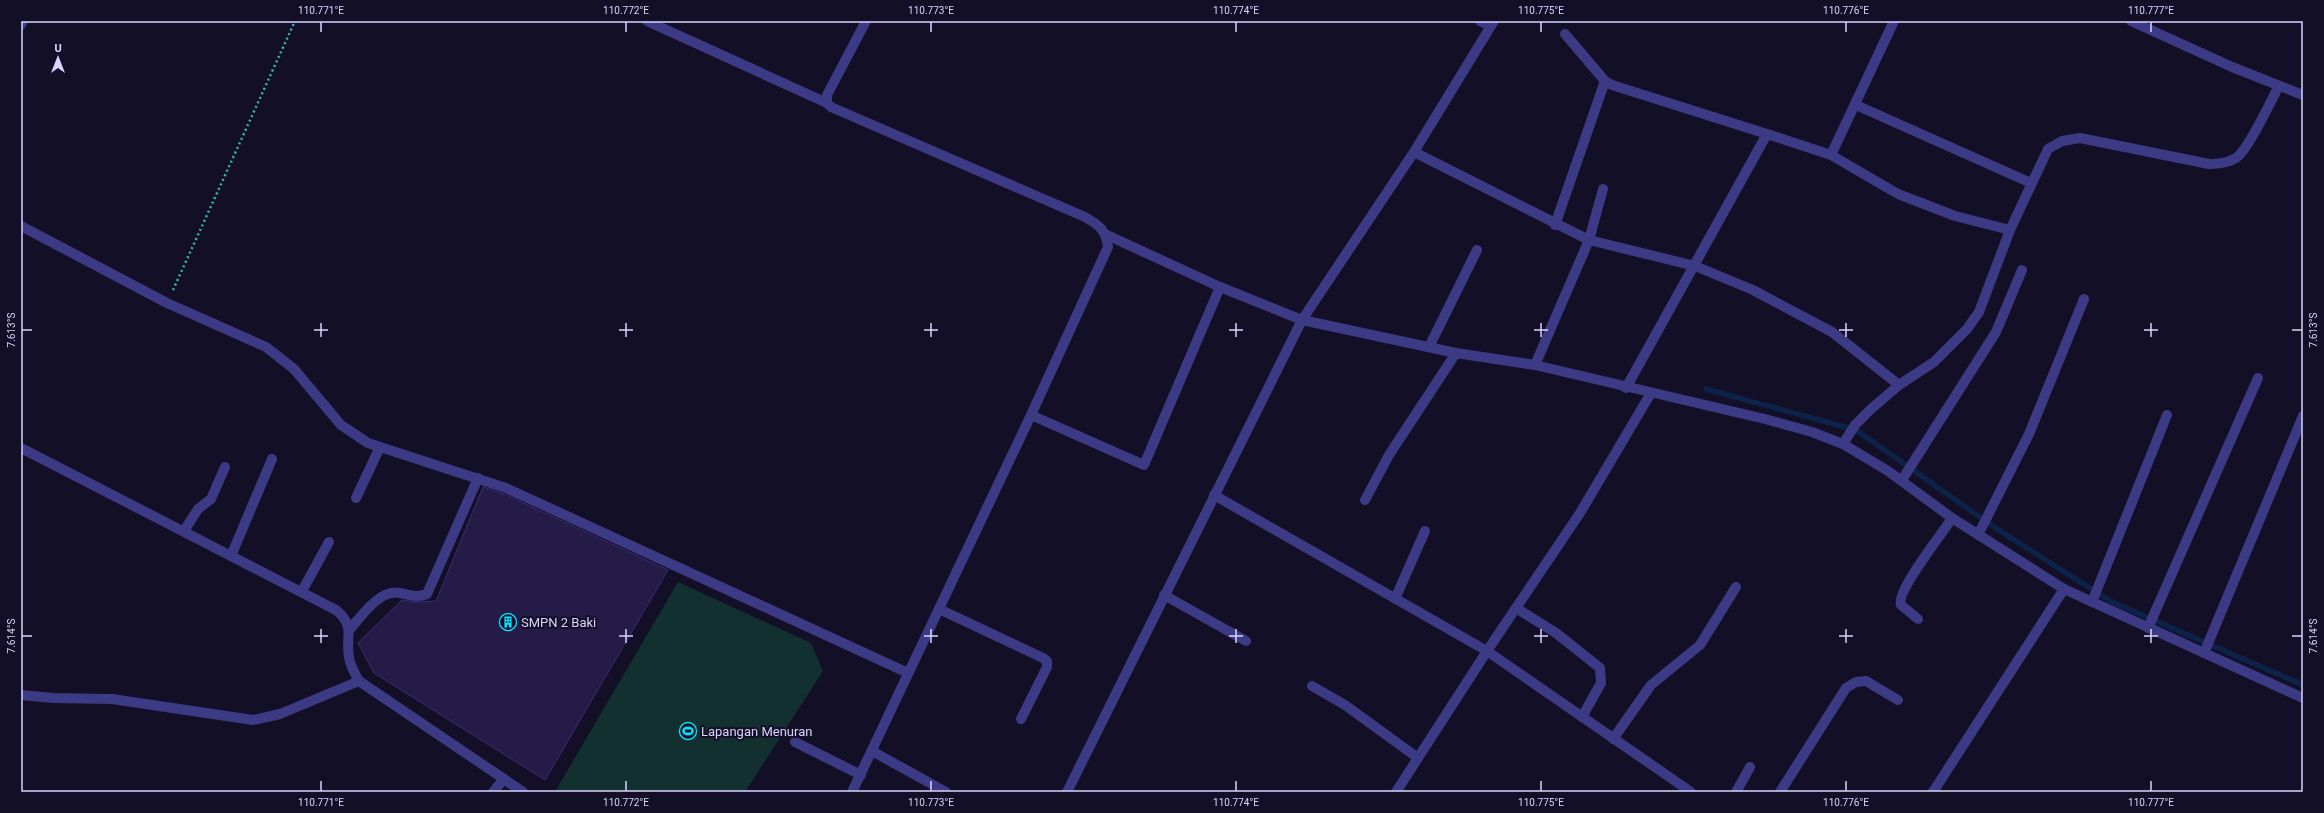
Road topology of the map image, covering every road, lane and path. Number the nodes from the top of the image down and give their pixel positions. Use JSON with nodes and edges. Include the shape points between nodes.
{"nodes":[{"id":1,"x":23,"y":21,"type":"edge"},
{"id":2,"x":295,"y":21,"type":"edge"},
{"id":3,"x":647,"y":21,"type":"edge"},
{"id":4,"x":866,"y":21,"type":"edge"},
{"id":5,"x":1480,"y":21,"type":"edge"},
{"id":6,"x":1894,"y":21,"type":"edge"},
{"id":7,"x":2131,"y":21,"type":"edge"},
{"id":8,"x":1492,"y":24,"type":"edge"},
{"id":9,"x":21,"y":25,"type":"edge"},
{"id":10,"x":1565,"y":34,"type":"dead end"},
{"id":11,"x":1605,"y":81,"type":"junction"},
{"id":12,"x":2279,"y":86,"type":"junction"},
{"id":13,"x":2303,"y":95,"type":"edge"},
{"id":14,"x":827,"y":103,"type":"junction"},
{"id":15,"x":1856,"y":105,"type":"junction"},
{"id":16,"x":1767,"y":134,"type":"junction"},
{"id":17,"x":1414,"y":152,"type":"junction"},
{"id":18,"x":1831,"y":156,"type":"junction"},
{"id":19,"x":2031,"y":183,"type":"junction"},
{"id":20,"x":1603,"y":189,"type":"dead end"},
{"id":21,"x":1555,"y":225,"type":"junction"},
{"id":22,"x":21,"y":226,"type":"edge"},
{"id":23,"x":2010,"y":230,"type":"junction"},
{"id":24,"x":1107,"y":235,"type":"junction"},
{"id":25,"x":1589,"y":240,"type":"junction"},
{"id":26,"x":1477,"y":250,"type":"dead end"},
{"id":27,"x":1695,"y":266,"type":"junction"},
{"id":28,"x":2022,"y":270,"type":"dead end"},
{"id":29,"x":1220,"y":287,"type":"junction"},
{"id":30,"x":2084,"y":299,"type":"dead end"},
{"id":31,"x":167,"y":303,"type":"junction"},
{"id":32,"x":1302,"y":320,"type":"junction"},
{"id":33,"x":1429,"y":347,"type":"junction"},
{"id":34,"x":1456,"y":353,"type":"junction"},
{"id":35,"x":1535,"y":365,"type":"junction"},
{"id":36,"x":2258,"y":378,"type":"dead end"},
{"id":37,"x":1899,"y":385,"type":"junction"},
{"id":38,"x":1626,"y":388,"type":"junction"},
{"id":39,"x":1651,"y":393,"type":"junction"},
{"id":40,"x":1031,"y":415,"type":"junction"},
{"id":41,"x":2167,"y":415,"type":"dead end"},
{"id":42,"x":2303,"y":416,"type":"edge"},
{"id":43,"x":1843,"y":444,"type":"junction"},
{"id":44,"x":380,"y":447,"type":"junction"},
{"id":45,"x":21,"y":448,"type":"edge"},
{"id":46,"x":272,"y":459,"type":"dead end"},
{"id":47,"x":225,"y":467,"type":"dead end"},
{"id":48,"x":478,"y":478,"type":"junction"},
{"id":49,"x":1902,"y":480,"type":"junction"},
{"id":50,"x":1214,"y":496,"type":"junction"},
{"id":51,"x":356,"y":498,"type":"dead end"},
{"id":52,"x":1365,"y":500,"type":"dead end"},
{"id":53,"x":1952,"y":518,"type":"junction"},
{"id":54,"x":184,"y":531,"type":"junction"},
{"id":55,"x":1425,"y":531,"type":"dead end"},
{"id":56,"x":1978,"y":535,"type":"junction"},
{"id":57,"x":329,"y":542,"type":"dead end"},
{"id":58,"x":231,"y":556,"type":"junction"},
{"id":59,"x":1736,"y":587,"type":"dead end"},
{"id":60,"x":2064,"y":589,"type":"junction"},
{"id":61,"x":302,"y":592,"type":"junction"},
{"id":62,"x":1164,"y":595,"type":"junction"},
{"id":63,"x":1395,"y":599,"type":"junction"},
{"id":64,"x":2092,"y":602,"type":"junction"},
{"id":65,"x":1516,"y":608,"type":"junction"},
{"id":66,"x":939,"y":609,"type":"junction"},
{"id":67,"x":1918,"y":619,"type":"dead end"},
{"id":68,"x":2148,"y":628,"type":"junction"},
{"id":69,"x":350,"y":629,"type":"junction"},
{"id":70,"x":1246,"y":641,"type":"dead end"},
{"id":71,"x":1487,"y":651,"type":"junction"},
{"id":72,"x":2204,"y":653,"type":"junction"},
{"id":73,"x":908,"y":673,"type":"junction"},
{"id":74,"x":359,"y":681,"type":"junction"},
{"id":75,"x":1312,"y":686,"type":"dead end"},
{"id":76,"x":21,"y":695,"type":"edge"},
{"id":77,"x":2303,"y":698,"type":"edge"},
{"id":78,"x":1898,"y":700,"type":"dead end"},
{"id":79,"x":1582,"y":717,"type":"junction"},
{"id":80,"x":1021,"y":719,"type":"dead end"},
{"id":81,"x":1613,"y":739,"type":"junction"},
{"id":82,"x":795,"y":742,"type":"dead end"},
{"id":83,"x":872,"y":751,"type":"junction"},
{"id":84,"x":1418,"y":758,"type":"junction"},
{"id":85,"x":1750,"y":767,"type":"dead end"},
{"id":86,"x":861,"y":775,"type":"junction"},
{"id":87,"x":504,"y":779,"type":"junction"},
{"id":88,"x":493,"y":792,"type":"edge"},
{"id":89,"x":523,"y":792,"type":"edge"},
{"id":90,"x":852,"y":792,"type":"edge"},
{"id":91,"x":946,"y":792,"type":"edge"},
{"id":92,"x":1067,"y":792,"type":"edge"},
{"id":93,"x":1396,"y":792,"type":"edge"},
{"id":94,"x":1691,"y":792,"type":"edge"},
{"id":95,"x":1736,"y":792,"type":"edge"},
{"id":96,"x":1780,"y":792,"type":"edge"},
{"id":97,"x":1933,"y":792,"type":"edge"}],
"edges":[{"from":1,"to":9,"type":"street"},
{"from":2,"to":31,"type":"path"},
{"from":3,"to":14,"type":"street"},
{"from":4,"to":14,"type":"street","via":[[827,95]]},
{"from":5,"to":8,"type":"street"},
{"from":6,"to":15,"type":"street"},
{"from":7,"to":12,"type":"street"},
{"from":8,"to":17,"type":"street"},
{"from":10,"to":11,"type":"street"},
{"from":11,"to":16,"type":"street"},
{"from":11,"to":21,"type":"street"},
{"from":12,"to":13,"type":"street"},
{"from":12,"to":19,"type":"street","via":[[2245,147],[2236,158],[2220,164],[2209,164],[2080,138],[2062,141],[2048,149]]},
{"from":14,"to":24,"type":"street","via":[[1085,217],[1098,225]]},
{"from":15,"to":18,"type":"street"},
{"from":15,"to":19,"type":"street"},
{"from":16,"to":18,"type":"street"},
{"from":16,"to":27,"type":"street"},
{"from":17,"to":21,"type":"street"},
{"from":17,"to":32,"type":"street"},
{"from":18,"to":23,"type":"street","via":[[1898,194],[1955,216]]},
{"from":19,"to":23,"type":"street"},
{"from":20,"to":25,"type":"street"},
{"from":21,"to":25,"type":"street"},
{"from":22,"to":31,"type":"street"},
{"from":23,"to":37,"type":"street","via":[[1975,318],[1934,362]]},
{"from":24,"to":29,"type":"street"},
{"from":24,"to":40,"type":"street","via":[[1108,247]]},
{"from":25,"to":27,"type":"street"},
{"from":25,"to":35,"type":"street"},
{"from":26,"to":33,"type":"street"},
{"from":27,"to":37,"type":"street","via":[[1753,290],[1832,332]]},
{"from":27,"to":38,"type":"street"},
{"from":28,"to":49,"type":"street","via":[[1996,332]]},
{"from":29,"to":32,"type":"street"},
{"from":29,"to":40,"type":"street","via":[[1144,465]]},
{"from":30,"to":56,"type":"street","via":[[2029,434]]},
{"from":31,"to":44,"type":"street","via":[[266,347],[294,370],[341,425],[358,438]]},
{"from":32,"to":33,"type":"street"},
{"from":32,"to":50,"type":"street"},
{"from":33,"to":34,"type":"street"},
{"from":34,"to":35,"type":"street"},
{"from":34,"to":52,"type":"street","via":[[1389,455]]},
{"from":35,"to":38,"type":"street"},
{"from":36,"to":68,"type":"street"},
{"from":37,"to":43,"type":"street","via":[[1871,409]]},
{"from":38,"to":39,"type":"street"},
{"from":39,"to":43,"type":"street","via":[[1765,419]]},
{"from":39,"to":65,"type":"street","via":[[1580,513]]},
{"from":40,"to":66,"type":"street"},
{"from":41,"to":64,"type":"street"},
{"from":42,"to":72,"type":"street"},
{"from":43,"to":49,"type":"street"},
{"from":44,"to":48,"type":"street"},
{"from":44,"to":51,"type":"street"},
{"from":45,"to":54,"type":"street"},
{"from":46,"to":58,"type":"street"},
{"from":47,"to":54,"type":"street","via":[[214,494],[198,509]]},
{"from":48,"to":69,"type":"street","via":[[427,594],[418,597],[401,593],[386,594]]},
{"from":48,"to":73,"type":"street","via":[[531,499]]},
{"from":49,"to":53,"type":"street"},
{"from":50,"to":62,"type":"street"},
{"from":50,"to":63,"type":"street"},
{"from":53,"to":56,"type":"street"},
{"from":53,"to":67,"type":"street","via":[[1907,583],[1900,598],[1901,605]]},
{"from":54,"to":58,"type":"street"},
{"from":55,"to":63,"type":"street"},
{"from":56,"to":60,"type":"street"},
{"from":57,"to":61,"type":"street"},
{"from":58,"to":61,"type":"street"},
{"from":59,"to":81,"type":"street","via":[[1700,645],[1651,685]]},
{"from":60,"to":64,"type":"street"},
{"from":60,"to":97,"type":"street"},
{"from":61,"to":69,"type":"street","via":[[344,616]]},
{"from":62,"to":70,"type":"street"},
{"from":62,"to":92,"type":"street"},
{"from":63,"to":71,"type":"street"},
{"from":64,"to":68,"type":"street"},
{"from":65,"to":71,"type":"street"},
{"from":65,"to":79,"type":"street","via":[[1556,633],[1600,668],[1601,683]]},
{"from":66,"to":73,"type":"street"},
{"from":66,"to":80,"type":"street","via":[[1047,661],[1047,667]]},
{"from":68,"to":72,"type":"street"},
{"from":69,"to":74,"type":"street","via":[[349,658]]},
{"from":71,"to":79,"type":"street"},
{"from":71,"to":84,"type":"street"},
{"from":72,"to":77,"type":"street"},
{"from":73,"to":83,"type":"street"},
{"from":74,"to":76,"type":"street","via":[[280,714],[253,720],[112,698]]},
{"from":74,"to":87,"type":"street"},
{"from":75,"to":84,"type":"street","via":[[1345,705]]},
{"from":78,"to":96,"type":"street","via":[[1866,681],[1856,682],[1846,688]]},
{"from":79,"to":81,"type":"street"},
{"from":81,"to":94,"type":"street"},
{"from":82,"to":86,"type":"street"},
{"from":83,"to":86,"type":"street"},
{"from":83,"to":91,"type":"street"},
{"from":84,"to":93,"type":"street"},
{"from":85,"to":95,"type":"street"},
{"from":86,"to":90,"type":"street"},
{"from":87,"to":88,"type":"street"},
{"from":87,"to":89,"type":"street"}]}
